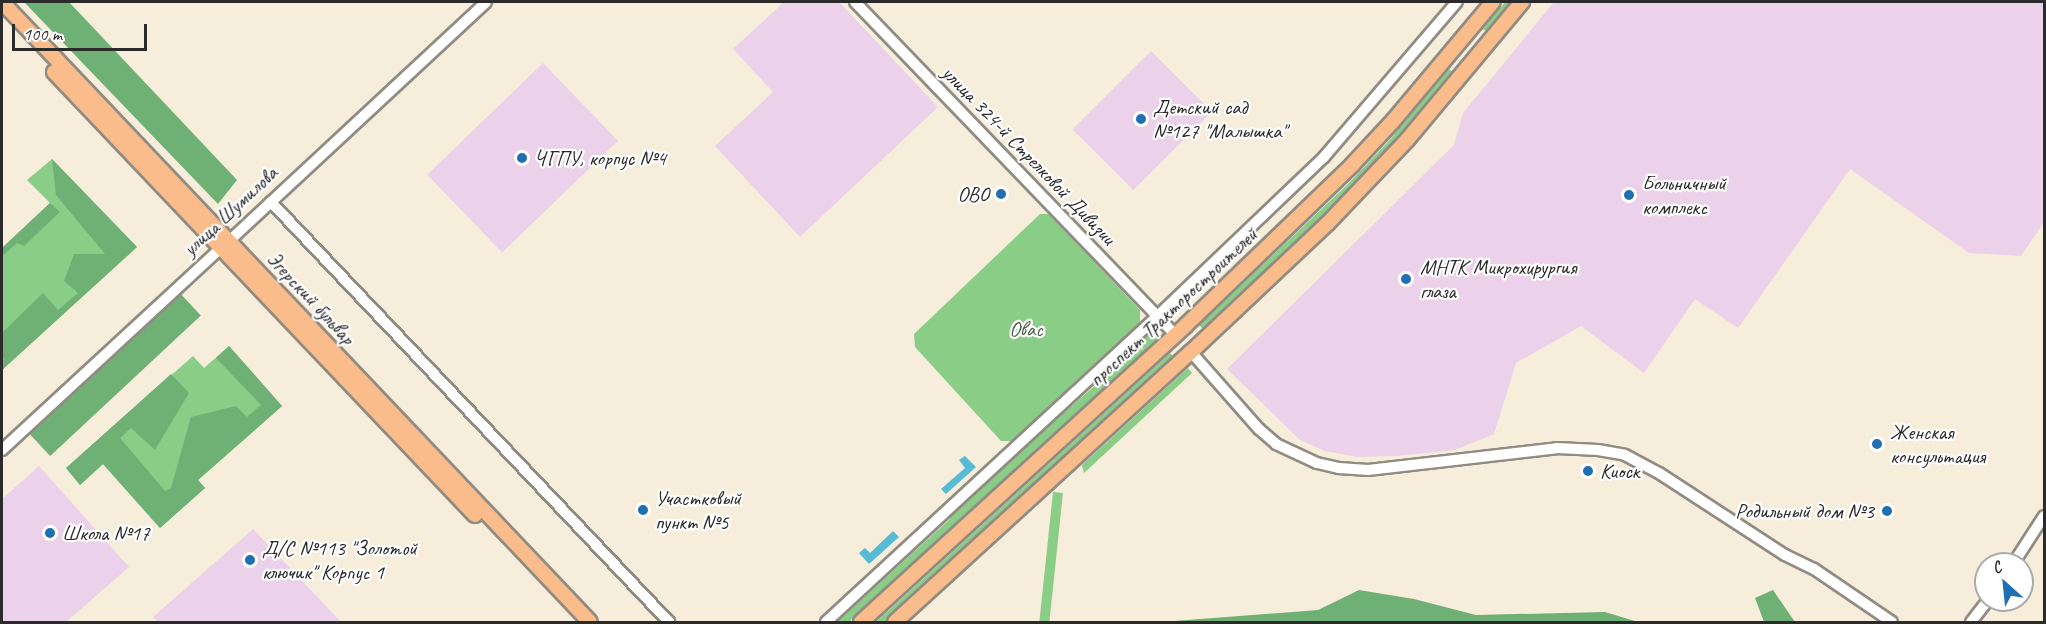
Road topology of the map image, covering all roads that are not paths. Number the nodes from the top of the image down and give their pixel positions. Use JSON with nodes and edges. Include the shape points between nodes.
{"nodes":[{"id":1,"x":2,"y":2,"type":"edge"},
{"id":2,"x":486,"y":2,"type":"edge"},
{"id":3,"x":855,"y":2,"type":"edge"},
{"id":4,"x":1457,"y":2,"type":"edge"},
{"id":5,"x":1493,"y":2,"type":"edge"},
{"id":6,"x":1522,"y":2,"type":"edge"},
{"id":7,"x":2,"y":15,"type":"edge"},
{"id":8,"x":1451,"y":52,"type":"junction"},
{"id":9,"x":1468,"y":66,"type":"junction"},
{"id":10,"x":78,"y":90,"type":"junction"},
{"id":11,"x":271,"y":202,"type":"junction"},
{"id":12,"x":225,"y":245,"type":"junction"},
{"id":13,"x":1157,"y":316,"type":"junction"},
{"id":14,"x":1175,"y":335,"type":"junction"},
{"id":15,"x":1191,"y":352,"type":"junction"},
{"id":16,"x":2,"y":450,"type":"edge"},
{"id":17,"x":2044,"y":516,"type":"edge"},
{"id":18,"x":2021,"y":552,"type":"edge"},
{"id":19,"x":539,"y":575,"type":"junction"},
{"id":20,"x":578,"y":622,"type":"edge"},
{"id":21,"x":590,"y":622,"type":"edge"},
{"id":22,"x":669,"y":622,"type":"edge"},
{"id":23,"x":826,"y":622,"type":"edge"},
{"id":24,"x":861,"y":622,"type":"edge"},
{"id":25,"x":895,"y":622,"type":"edge"},
{"id":26,"x":1892,"y":622,"type":"edge"}],
"edges":[{"from":1,"to":10,"type":"main road","name":"Эгерский бульвар"},
{"from":2,"to":11,"type":"street","name":"улица Шумилова"},
{"from":3,"to":13,"type":"street","name":"улица 324-й Стрелковой Дивизии"},
{"from":4,"to":13,"type":"street","via":[[1324,157]]},
{"from":5,"to":8,"type":"main road","name":"проспект Тракторостроителей"},
{"from":6,"to":9,"type":"main road"},
{"from":7,"to":10,"type":"main road","name":"Эгерский бульвар"},
{"from":8,"to":9,"type":"main road"},
{"from":8,"to":14,"type":"main road","name":"проспект Тракторостроителей","via":[[1352,165]]},
{"from":9,"to":15,"type":"main road","via":[[1365,186]]},
{"from":10,"to":12,"type":"main road","name":"Эгерский бульвар"},
{"from":11,"to":12,"type":"street","name":"улица Шумилова"},
{"from":11,"to":22,"type":"street"},
{"from":12,"to":16,"type":"street","name":"улица Шумилова"},
{"from":12,"to":19,"type":"main road","name":"Эгерский бульвар"},
{"from":13,"to":14,"type":"street","name":"улица 324-й Стрелковой Дивизии"},
{"from":13,"to":23,"type":"street"},
{"from":14,"to":15,"type":"main road"},
{"from":14,"to":24,"type":"main road","name":"проспект Тракторостроителей"},
{"from":15,"to":25,"type":"main road"},
{"from":15,"to":26,"type":"street","via":[[1276,444],[1317,463],[1378,469],[1557,448],[1625,455],[1785,555],[1815,569]]},
{"from":17,"to":18,"type":"street"},
{"from":19,"to":20,"type":"main road","name":"Эгерский бульвар"},
{"from":19,"to":21,"type":"main road","name":"Эгерский бульвар"}]}
